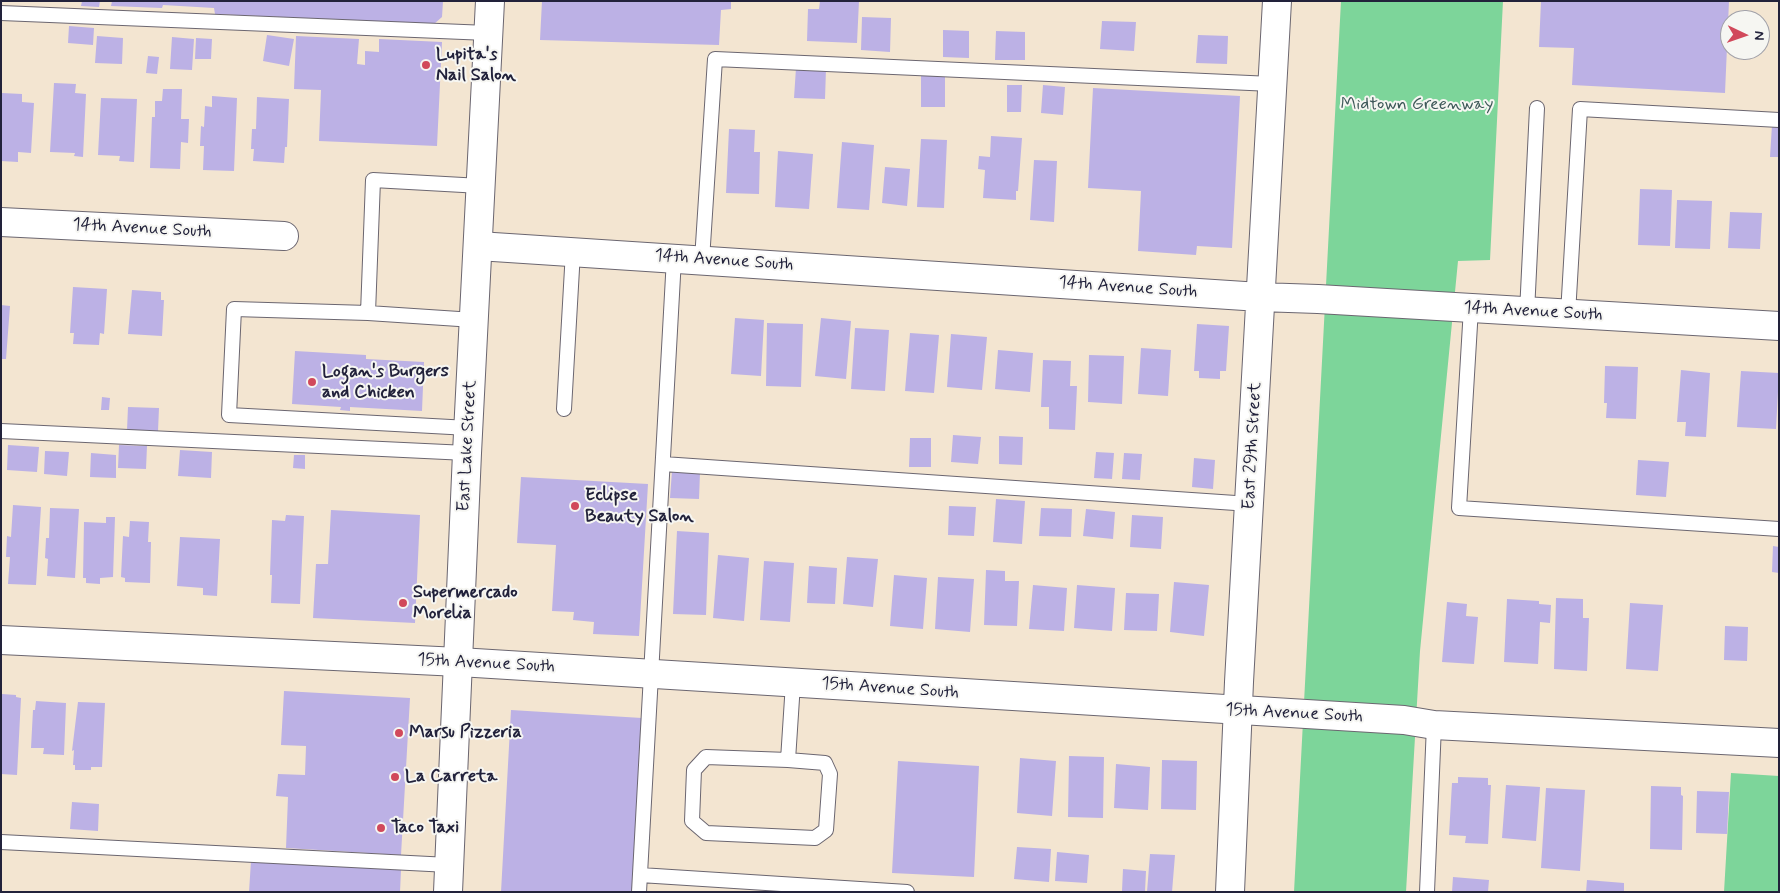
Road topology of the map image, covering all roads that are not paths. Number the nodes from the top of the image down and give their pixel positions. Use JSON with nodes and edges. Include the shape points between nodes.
{"nodes":[{"id":1,"x":490,"y":1,"type":"edge"},
{"id":2,"x":1278,"y":1,"type":"edge"},
{"id":3,"x":1,"y":14,"type":"edge"},
{"id":4,"x":488,"y":33,"type":"junction"},
{"id":5,"x":1272,"y":84,"type":"junction"},
{"id":6,"x":1537,"y":108,"type":"dead end"},
{"id":7,"x":1779,"y":120,"type":"edge"},
{"id":8,"x":481,"y":186,"type":"junction"},
{"id":9,"x":1,"y":222,"type":"edge"},
{"id":10,"x":284,"y":236,"type":"dead end"},
{"id":11,"x":478,"y":246,"type":"junction"},
{"id":12,"x":572,"y":251,"type":"junction"},
{"id":13,"x":674,"y":258,"type":"junction"},
{"id":14,"x":702,"y":260,"type":"junction"},
{"id":15,"x":1260,"y":297,"type":"junction"},
{"id":16,"x":1464,"y":308,"type":"junction"},
{"id":17,"x":1527,"y":312,"type":"junction"},
{"id":18,"x":368,"y":313,"type":"junction"},
{"id":19,"x":1568,"y":314,"type":"junction"},
{"id":20,"x":474,"y":320,"type":"junction"},
{"id":21,"x":1779,"y":326,"type":"edge"},
{"id":22,"x":564,"y":409,"type":"dead end"},
{"id":23,"x":1,"y":431,"type":"edge"},
{"id":24,"x":468,"y":441,"type":"junction"},
{"id":25,"x":663,"y":464,"type":"junction"},
{"id":26,"x":1250,"y":504,"type":"junction"},
{"id":27,"x":1779,"y":529,"type":"edge"},
{"id":28,"x":1,"y":640,"type":"edge"},
{"id":29,"x":459,"y":662,"type":"junction"},
{"id":30,"x":652,"y":674,"type":"junction"},
{"id":31,"x":793,"y":683,"type":"junction"},
{"id":32,"x":1238,"y":710,"type":"junction"},
{"id":33,"x":1434,"y":725,"type":"junction"},
{"id":34,"x":1779,"y":743,"type":"edge"},
{"id":35,"x":788,"y":760,"type":"junction"},
{"id":36,"x":1,"y":842,"type":"edge"},
{"id":37,"x":450,"y":865,"type":"junction"},
{"id":38,"x":640,"y":876,"type":"junction"},
{"id":39,"x":448,"y":892,"type":"edge"},
{"id":40,"x":639,"y":892,"type":"edge"},
{"id":41,"x":907,"y":892,"type":"edge"},
{"id":42,"x":1230,"y":892,"type":"edge"},
{"id":43,"x":1428,"y":892,"type":"edge"}],
"edges":[{"from":1,"to":4,"type":"street","name":"East Lake Street"},
{"from":2,"to":5,"type":"street","name":"East 29th Street"},
{"from":3,"to":4,"type":"lane"},
{"from":4,"to":8,"type":"street","name":"East Lake Street"},
{"from":5,"to":14,"type":"lane","via":[[715,59]]},
{"from":5,"to":15,"type":"street","name":"East 29th Street"},
{"from":6,"to":17,"type":"lane"},
{"from":7,"to":19,"type":"lane","via":[[1580,109]]},
{"from":8,"to":11,"type":"street","name":"East Lake Street"},
{"from":8,"to":18,"type":"lane","via":[[373,180]]},
{"from":9,"to":10,"type":"street","name":"14th Avenue South"},
{"from":11,"to":12,"type":"street","name":"14th Avenue South"},
{"from":11,"to":20,"type":"street","name":"East Lake Street"},
{"from":12,"to":13,"type":"street","name":"14th Avenue South"},
{"from":12,"to":22,"type":"lane"},
{"from":13,"to":14,"type":"street","name":"14th Avenue South"},
{"from":13,"to":25,"type":"lane"},
{"from":14,"to":15,"type":"street","name":"14th Avenue South"},
{"from":15,"to":16,"type":"street","name":"14th Avenue South"},
{"from":15,"to":26,"type":"street","name":"East 29th Street"},
{"from":16,"to":17,"type":"street","name":"14th Avenue South"},
{"from":16,"to":27,"type":"lane","via":[[1459,508]]},
{"from":17,"to":19,"type":"street","name":"14th Avenue South"},
{"from":18,"to":20,"type":"lane"},
{"from":18,"to":24,"type":"lane","via":[[234,309],[229,415]]},
{"from":19,"to":21,"type":"street","name":"14th Avenue South"},
{"from":20,"to":24,"type":"street","name":"East Lake Street"},
{"from":23,"to":24,"type":"lane"},
{"from":24,"to":29,"type":"street","name":"East Lake Street"},
{"from":25,"to":26,"type":"lane"},
{"from":25,"to":30,"type":"lane"},
{"from":26,"to":32,"type":"street","name":"East 29th Street"},
{"from":28,"to":29,"type":"street","name":"15th Avenue South"},
{"from":29,"to":30,"type":"street","name":"15th Avenue South"},
{"from":29,"to":37,"type":"street","name":"East Lake Street"},
{"from":30,"to":31,"type":"street","name":"15th Avenue South"},
{"from":30,"to":38,"type":"lane"},
{"from":31,"to":32,"type":"street","name":"15th Avenue South"},
{"from":31,"to":35,"type":"lane"},
{"from":32,"to":33,"type":"street","name":"15th Avenue South","via":[[1404,720]]},
{"from":32,"to":42,"type":"street","name":"East 29th Street"},
{"from":33,"to":34,"type":"street","name":"15th Avenue South"},
{"from":33,"to":43,"type":"lane"},
{"from":35,"to":35,"type":"lane","via":[[706,757],[694,770],[692,821],[706,833],[815,838],[826,830],[830,774],[825,763]]},
{"from":36,"to":37,"type":"lane"},
{"from":37,"to":39,"type":"street","name":"East Lake Street"},
{"from":38,"to":40,"type":"lane"},
{"from":38,"to":41,"type":"lane"}]}
